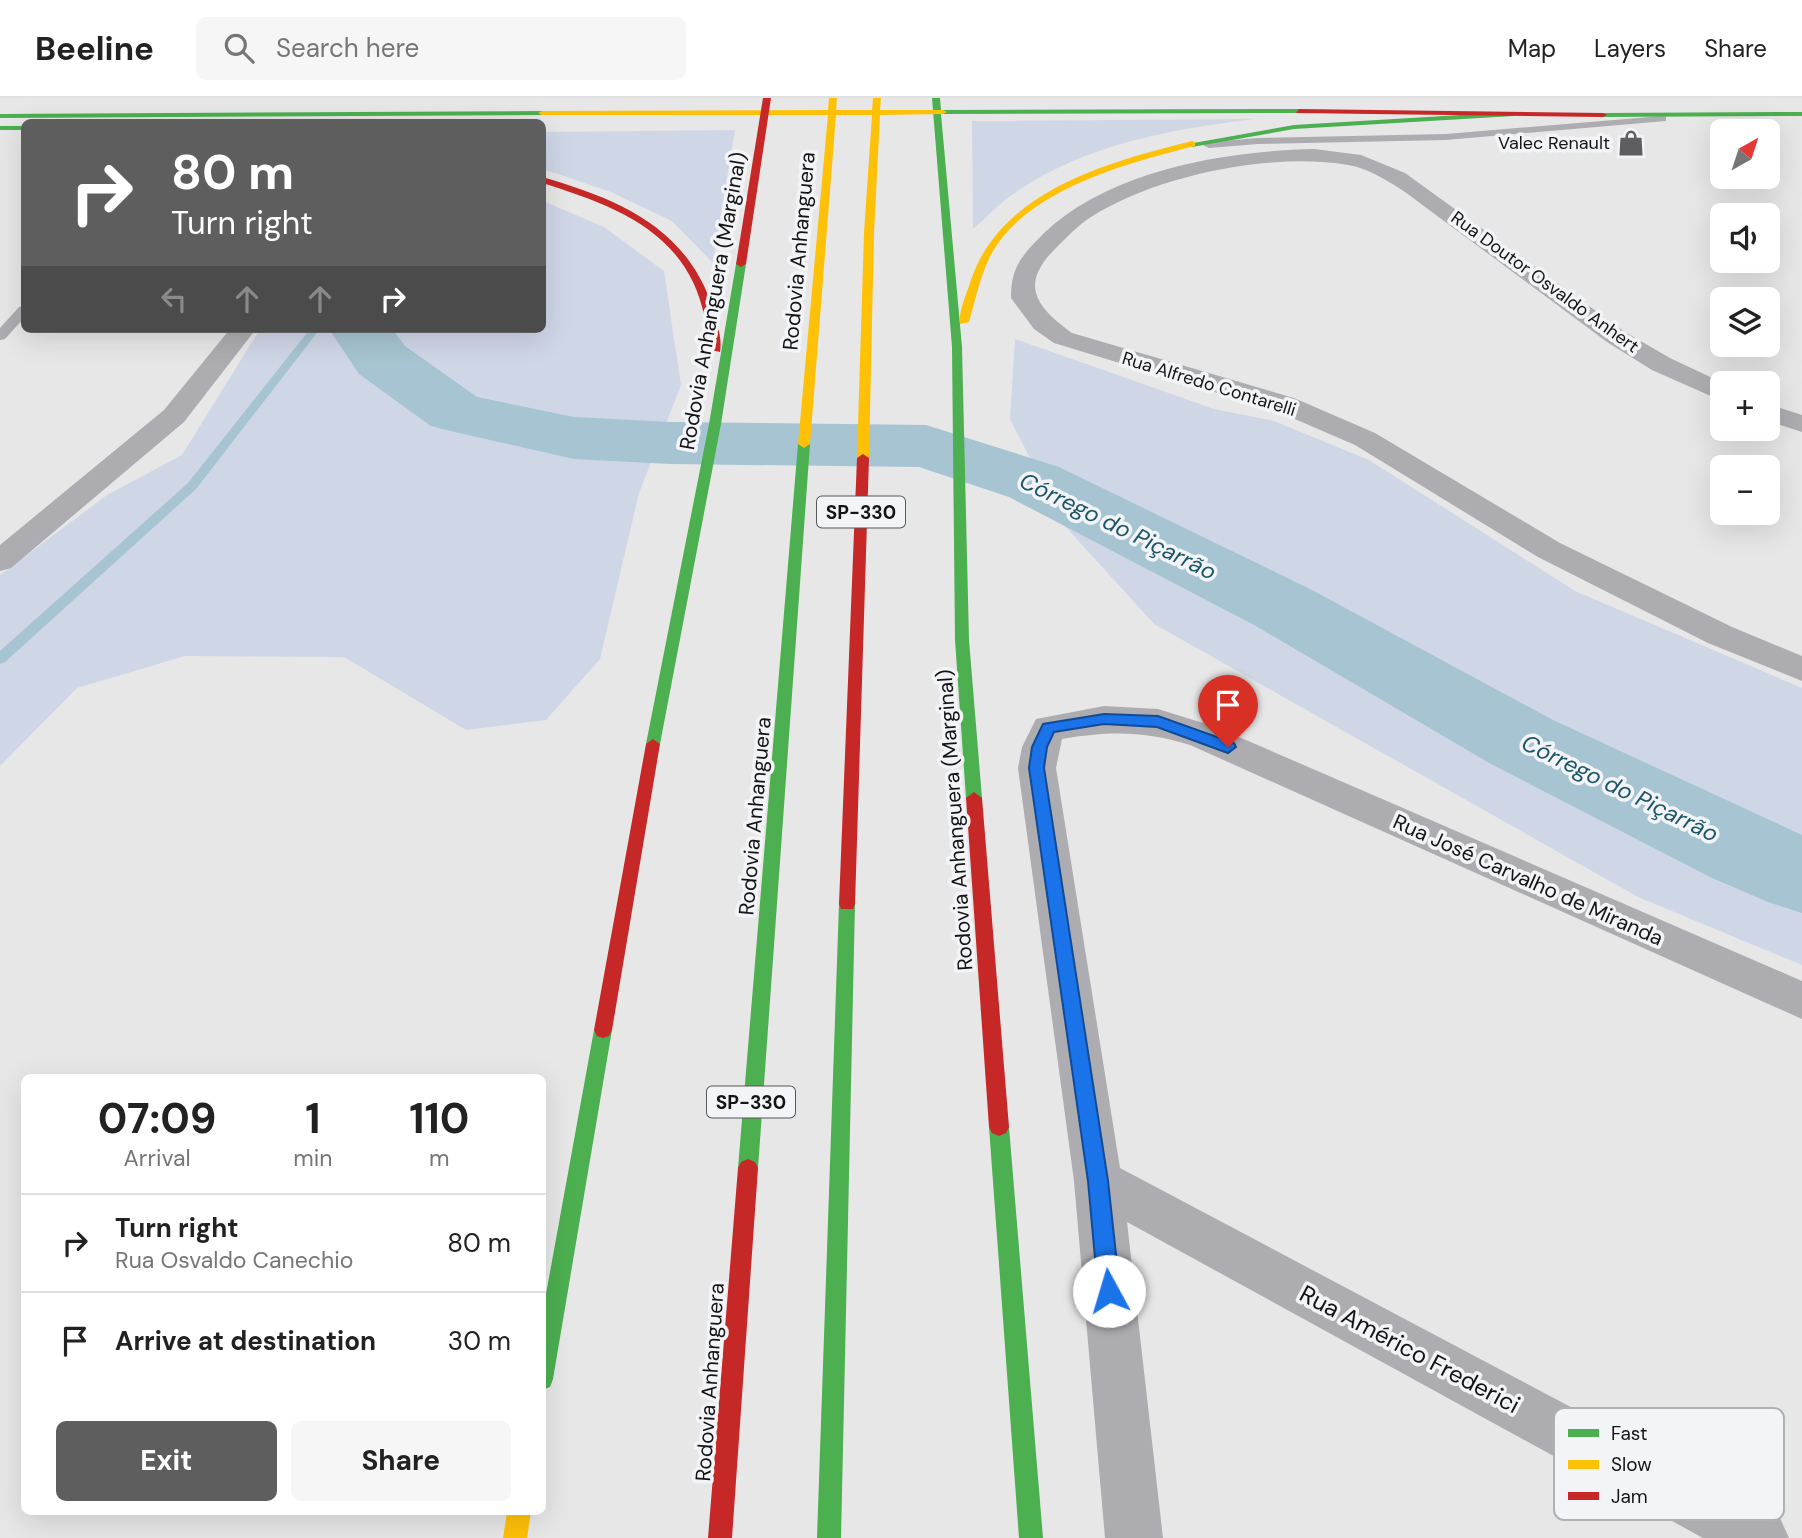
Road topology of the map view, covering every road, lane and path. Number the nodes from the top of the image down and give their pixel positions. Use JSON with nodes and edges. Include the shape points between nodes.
{"nodes":[{"id":1,"x":767,"y":98,"type":"edge"},
{"id":2,"x":833,"y":98,"type":"edge"},
{"id":3,"x":877,"y":98,"type":"edge"},
{"id":4,"x":915,"y":98,"type":"edge"},
{"id":5,"x":936,"y":98,"type":"edge"},
{"id":6,"x":1208,"y":98,"type":"edge"},
{"id":7,"x":1511,"y":114,"type":"junction"},
{"id":8,"x":1802,"y":114,"type":"edge"},
{"id":9,"x":323,"y":115,"type":"junction"},
{"id":10,"x":0,"y":116,"type":"edge"},
{"id":11,"x":1699,"y":116,"type":"junction"},
{"id":12,"x":261,"y":119,"type":"edge"},
{"id":13,"x":0,"y":128,"type":"edge"},
{"id":14,"x":21,"y":128,"type":"edge"},
{"id":15,"x":1168,"y":149,"type":"junction"},
{"id":16,"x":1371,"y":166,"type":"joint"},
{"id":17,"x":546,"y":181,"type":"edge"},
{"id":18,"x":21,"y":313,"type":"edge"},
{"id":19,"x":240,"y":333,"type":"edge"},
{"id":20,"x":0,"y":336,"type":"edge"},
{"id":21,"x":957,"y":347,"type":"junction"},
{"id":22,"x":720,"y":387,"type":"junction"},
{"id":23,"x":1710,"y":387,"type":"edge"},
{"id":24,"x":1780,"y":416,"type":"edge"},
{"id":25,"x":1802,"y":424,"type":"edge"},
{"id":26,"x":0,"y":561,"type":"edge"},
{"id":27,"x":1802,"y":669,"type":"edge"},
{"id":28,"x":1802,"y":1001,"type":"edge"},
{"id":29,"x":1098,"y":1181,"type":"junction"},
{"id":30,"x":546,"y":1356,"type":"edge"},
{"id":31,"x":1554,"y":1427,"type":"edge"},
{"id":32,"x":519,"y":1515,"type":"edge"},
{"id":33,"x":1727,"y":1520,"type":"edge"},
{"id":34,"x":515,"y":1538,"type":"edge"},
{"id":35,"x":720,"y":1538,"type":"edge"},
{"id":36,"x":830,"y":1538,"type":"edge"},
{"id":37,"x":1031,"y":1538,"type":"edge"},
{"id":38,"x":1134,"y":1538,"type":"edge"},
{"id":39,"x":1760,"y":1538,"type":"edge"}],
"edges":[{"from":1,"to":22,"type":"main road","name":"Rodovia Anhanguera (Marginal)"},
{"from":2,"to":35,"type":"main road","name":"Rodovia Anhanguera","number":"SP-330","via":[[749,1119]]},
{"from":3,"to":36,"type":"main road","number":"SP-330","via":[[854,673]]},
{"from":4,"to":6,"type":"main road"},
{"from":5,"to":21,"type":"main road","name":"Rodovia Anhanguera (Marginal)"},
{"from":7,"to":9,"type":"main road","via":[[554,111]]},
{"from":7,"to":11,"type":"main road"},
{"from":7,"to":15,"type":"main road","via":[[1324,122],[1222,136]]},
{"from":8,"to":11,"type":"main road"},
{"from":9,"to":10,"type":"main road"},
{"from":9,"to":12,"type":"main road"},
{"from":11,"to":15,"type":"lane","via":[[1446,137],[1258,141]]},
{"from":13,"to":14,"type":"main road"},
{"from":15,"to":21,"type":"main road","via":[[1061,190],[1006,228],[979,268]]},
{"from":16,"to":23,"type":"street","name":"Rua Doutor Osvaldo Anhert","via":[[1413,187],[1616,337]]},
{"from":16,"to":27,"type":"street","name":"Rua Alfredo Contarelli","via":[[1347,158],[1276,157],[1175,176],[1119,196],[1084,212],[1042,249],[1025,270],[1023,298],[1044,324],[1063,338],[1272,401],[1365,439],[1549,550],[1720,635]]},
{"from":17,"to":22,"type":"main road","via":[[594,196],[630,214],[660,233],[687,260],[709,302]]},
{"from":18,"to":20,"type":"lane"},
{"from":19,"to":26,"type":"street","via":[[174,416]]},
{"from":21,"to":37,"type":"main road","name":"Rodovia Anhanguera (Marginal)","via":[[962,640]]},
{"from":22,"to":30,"type":"main road","name":"Rodovia Anhanguera (Marginal)","via":[[667,661]]},
{"from":24,"to":25,"type":"street"},
{"from":28,"to":29,"type":"street","name":"Rua José Carvalho de Miranda","via":[[1254,758],[1158,722],[1104,719],[1048,727],[1037,768]]},
{"from":29,"to":31,"type":"street","name":"Rua Américo Frederici"},
{"from":29,"to":38,"type":"street"},
{"from":32,"to":34,"type":"main road"},
{"from":33,"to":39,"type":"street","name":"Rua Américo Frederici"}]}
